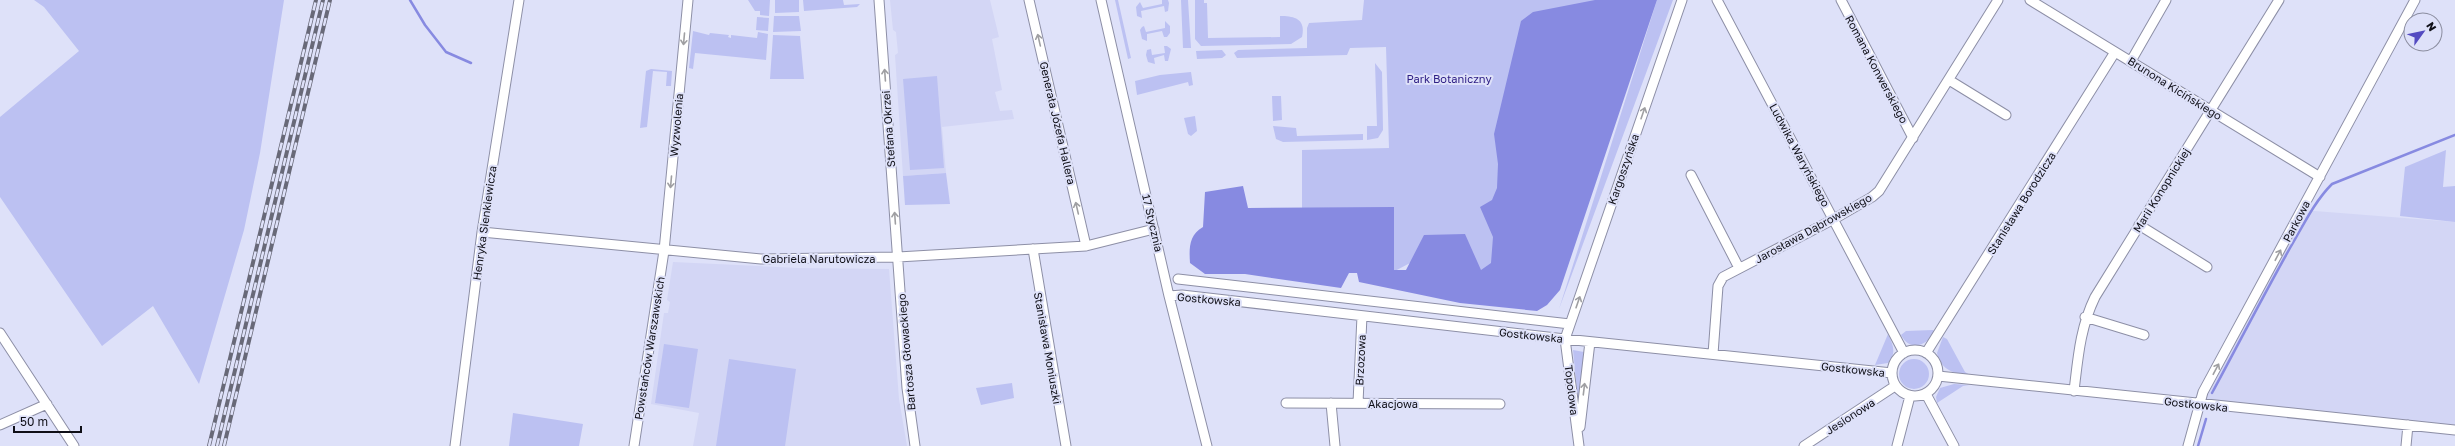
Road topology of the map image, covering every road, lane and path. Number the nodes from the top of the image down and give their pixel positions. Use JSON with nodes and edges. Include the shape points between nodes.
{"nodes":[{"id":1,"x":519,"y":0,"type":"edge"},
{"id":2,"x":688,"y":0,"type":"edge"},
{"id":3,"x":879,"y":0,"type":"edge"},
{"id":4,"x":1029,"y":0,"type":"edge"},
{"id":5,"x":1101,"y":0,"type":"edge"},
{"id":6,"x":1682,"y":0,"type":"edge"},
{"id":7,"x":1717,"y":0,"type":"edge"},
{"id":8,"x":1841,"y":0,"type":"edge"},
{"id":9,"x":1998,"y":0,"type":"edge"},
{"id":10,"x":2030,"y":0,"type":"edge"},
{"id":11,"x":2166,"y":0,"type":"edge"},
{"id":12,"x":2279,"y":0,"type":"edge"},
{"id":13,"x":2415,"y":0,"type":"edge"},
{"id":14,"x":2042,"y":3,"type":"edge"},
{"id":15,"x":2115,"y":52,"type":"junction"},
{"id":16,"x":2131,"y":61,"type":"junction"},
{"id":17,"x":1949,"y":80,"type":"junction"},
{"id":18,"x":2211,"y":111,"type":"junction"},
{"id":19,"x":2006,"y":115,"type":"dead end"},
{"id":20,"x":1913,"y":138,"type":"junction"},
{"id":21,"x":1691,"y":175,"type":"dead end"},
{"id":22,"x":2320,"y":177,"type":"junction"},
{"id":23,"x":1834,"y":219,"type":"junction"},
{"id":24,"x":2139,"y":225,"type":"junction"},
{"id":25,"x":1154,"y":229,"type":"junction"},
{"id":26,"x":482,"y":232,"type":"junction"},
{"id":27,"x":1086,"y":246,"type":"junction"},
{"id":28,"x":1033,"y":249,"type":"junction"},
{"id":29,"x":664,"y":250,"type":"junction"},
{"id":30,"x":898,"y":257,"type":"junction"},
{"id":31,"x":2207,"y":267,"type":"dead end"},
{"id":32,"x":1739,"y":268,"type":"junction"},
{"id":33,"x":1178,"y":279,"type":"dead end"},
{"id":34,"x":1169,"y":296,"type":"junction"},
{"id":35,"x":1362,"y":316,"type":"junction"},
{"id":36,"x":2085,"y":317,"type":"junction"},
{"id":37,"x":1570,"y":324,"type":"junction"},
{"id":38,"x":0,"y":333,"type":"edge"},
{"id":39,"x":2144,"y":335,"type":"dead end"},
{"id":40,"x":1566,"y":339,"type":"junction"},
{"id":41,"x":1590,"y":342,"type":"junction"},
{"id":42,"x":1904,"y":353,"type":"junction"},
{"id":43,"x":1926,"y":353,"type":"junction"},
{"id":44,"x":1713,"y":354,"type":"junction"},
{"id":45,"x":1892,"y":373,"type":"junction"},
{"id":46,"x":1938,"y":376,"type":"junction"},
{"id":47,"x":1895,"y":386,"type":"junction"},
{"id":48,"x":2074,"y":391,"type":"junction"},
{"id":49,"x":1926,"y":394,"type":"junction"},
{"id":50,"x":1910,"y":396,"type":"junction"},
{"id":51,"x":1331,"y":403,"type":"junction"},
{"id":52,"x":1358,"y":403,"type":"junction"},
{"id":53,"x":47,"y":404,"type":"junction"},
{"id":54,"x":1286,"y":404,"type":"dead end"},
{"id":55,"x":1500,"y":404,"type":"dead end"},
{"id":56,"x":2199,"y":404,"type":"junction"},
{"id":57,"x":0,"y":424,"type":"edge"},
{"id":58,"x":2408,"y":425,"type":"junction"},
{"id":59,"x":2455,"y":430,"type":"edge"},
{"id":60,"x":1578,"y":444,"type":"edge"},
{"id":61,"x":74,"y":446,"type":"edge"},
{"id":62,"x":455,"y":446,"type":"edge"},
{"id":63,"x":634,"y":446,"type":"edge"},
{"id":64,"x":915,"y":446,"type":"edge"},
{"id":65,"x":1066,"y":446,"type":"edge"},
{"id":66,"x":1207,"y":446,"type":"edge"},
{"id":67,"x":1334,"y":446,"type":"edge"},
{"id":68,"x":1804,"y":446,"type":"edge"},
{"id":69,"x":1897,"y":446,"type":"edge"},
{"id":70,"x":1954,"y":446,"type":"edge"},
{"id":71,"x":2188,"y":446,"type":"edge"},
{"id":72,"x":2406,"y":446,"type":"edge"}],
"edges":[{"from":1,"to":26,"type":"street","name":"Henryka Sienkiewicza"},
{"from":2,"to":29,"type":"street","name":"Wyzwolenia","one_way":true},
{"from":30,"to":3,"type":"street","name":"Stefana Okrzei","one_way":true},
{"from":27,"to":4,"type":"street","name":"Generała Józefa Hallera","one_way":true},
{"from":5,"to":25,"type":"street","name":"17 Stycznia"},
{"from":37,"to":6,"type":"street","name":"Kargoszyńska","one_way":true},
{"from":7,"to":23,"type":"street","name":"Ludwika Waryńskiego"},
{"from":8,"to":20,"type":"street","name":"Romana Konwerskiego"},
{"from":9,"to":17,"type":"street","name":"Jarosława Dąbrowskiego"},
{"from":10,"to":14,"type":"street","name":"Brunona Kicińskiego"},
{"from":11,"to":16,"type":"street"},
{"from":12,"to":18,"type":"street","name":"Marii Konopnickiej"},
{"from":13,"to":22,"type":"street","name":"Parkowa"},
{"from":14,"to":15,"type":"street","name":"Brunona Kicińskiego"},
{"from":15,"to":16,"type":"street","name":"Brunona Kicińskiego"},
{"from":15,"to":43,"type":"street","name":"Stanisława Borodzicza"},
{"from":16,"to":18,"type":"street","name":"Brunona Kicińskiego"},
{"from":17,"to":19,"type":"street"},
{"from":17,"to":20,"type":"street","name":"Jarosława Dąbrowskiego"},
{"from":18,"to":22,"type":"street","name":"Brunona Kicińskiego"},
{"from":18,"to":24,"type":"street","name":"Marii Konopnickiej"},
{"from":20,"to":23,"type":"street","name":"Jarosława Dąbrowskiego","via":[[1878,191]]},
{"from":21,"to":32,"type":"street"},
{"from":56,"to":22,"type":"street","name":"Parkowa","one_way":true},
{"from":23,"to":32,"type":"street","name":"Jarosława Dąbrowskiego"},
{"from":23,"to":42,"type":"street","name":"Ludwika Waryńskiego"},
{"from":24,"to":31,"type":"street"},
{"from":24,"to":36,"type":"street","name":"Marii Konopnickiej"},
{"from":25,"to":27,"type":"street","name":"Gabriela Narutowicza"},
{"from":25,"to":34,"type":"street","name":"17 Stycznia"},
{"from":26,"to":29,"type":"street","name":"Gabriela Narutowicza"},
{"from":26,"to":62,"type":"street","name":"Henryka Sienkiewicza"},
{"from":27,"to":28,"type":"street","name":"Gabriela Narutowicza"},
{"from":28,"to":30,"type":"street","name":"Gabriela Narutowicza"},
{"from":28,"to":65,"type":"street","name":"Stanisława Moniuszki"},
{"from":29,"to":30,"type":"street","name":"Gabriela Narutowicza","via":[[761,259]]},
{"from":29,"to":63,"type":"street","name":"Powstańców Warszawskich"},
{"from":30,"to":64,"type":"street","name":"Bartosza Głowackiego","via":[[907,388]]},
{"from":32,"to":44,"type":"street","name":"Jarosława Dąbrowskiego","via":[[1723,277],[1718,286]]},
{"from":33,"to":37,"type":"street"},
{"from":34,"to":35,"type":"street","name":"Gostkowska","via":[[1182,295]]},
{"from":34,"to":66,"type":"street","name":"17 Stycznia"},
{"from":35,"to":40,"type":"street","name":"Gostkowska"},
{"from":35,"to":52,"type":"street","name":"Brzozowa"},
{"from":36,"to":39,"type":"street"},
{"from":36,"to":48,"type":"street","name":"Marii Konopnickiej","via":[[2080,336]]},
{"from":37,"to":40,"type":"street","name":"Kargoszyńska"},
{"from":38,"to":53,"type":"street"},
{"from":40,"to":41,"type":"street","name":"Gostkowska"},
{"from":40,"to":60,"type":"street","name":"Topolowa"},
{"from":41,"to":44,"type":"street","name":"Gostkowska"},
{"from":60,"to":41,"type":"street","name":"Topolowa","one_way":true},
{"from":42,"to":43,"type":"street","via":[[1912,350]]},
{"from":42,"to":45,"type":"street","via":[[1897,359]]},
{"from":43,"to":46,"type":"street","via":[[1936,364]]},
{"from":44,"to":45,"type":"street","name":"Gostkowska"},
{"from":45,"to":47,"type":"street"},
{"from":46,"to":48,"type":"street","name":"Gostkowska"},
{"from":46,"to":49,"type":"street","via":[[1933,388]]},
{"from":47,"to":50,"type":"street"},
{"from":47,"to":68,"type":"street","name":"Jesionowa"},
{"from":48,"to":56,"type":"street","name":"Gostkowska"},
{"from":49,"to":50,"type":"street"},
{"from":49,"to":70,"type":"street"},
{"from":50,"to":69,"type":"street"},
{"from":51,"to":52,"type":"street","name":"Akacjowa"},
{"from":51,"to":54,"type":"street","name":"Akacjowa"},
{"from":51,"to":67,"type":"street"},
{"from":52,"to":55,"type":"street","name":"Akacjowa"},
{"from":53,"to":57,"type":"street"},
{"from":53,"to":61,"type":"street"},
{"from":56,"to":58,"type":"street","name":"Gostkowska"},
{"from":56,"to":71,"type":"street","name":"Parkowa"},
{"from":58,"to":59,"type":"street","name":"Gostkowska"},
{"from":58,"to":72,"type":"street"}]}
